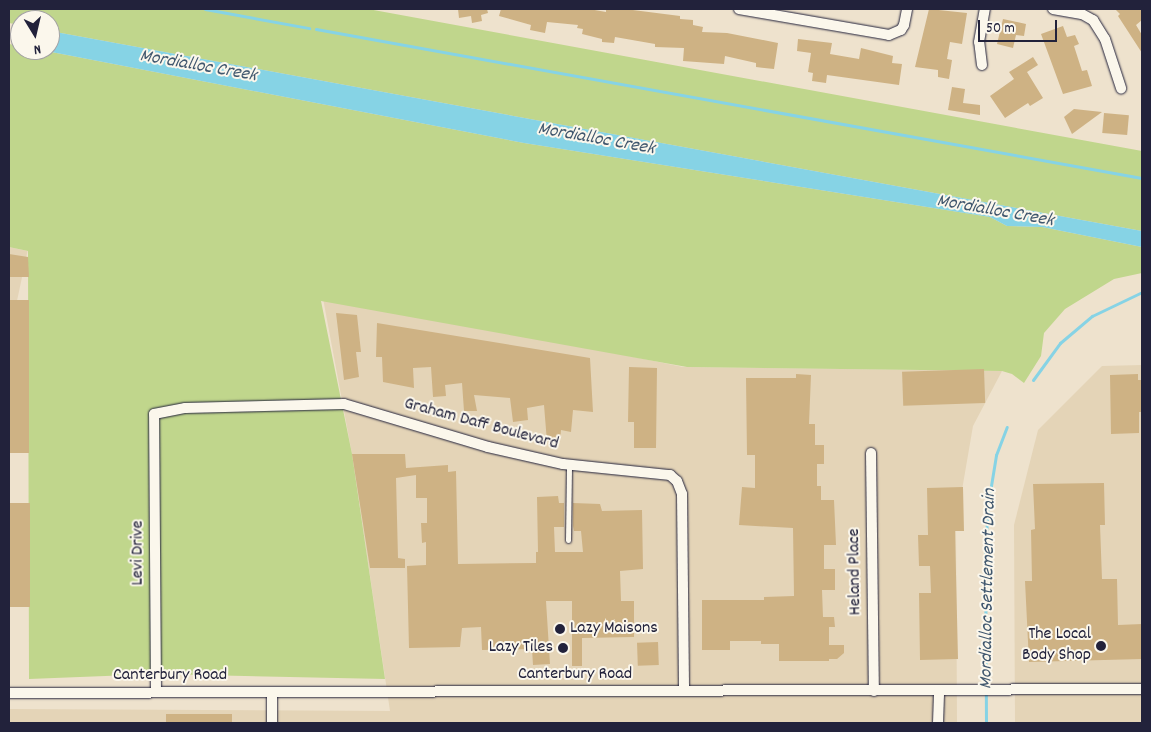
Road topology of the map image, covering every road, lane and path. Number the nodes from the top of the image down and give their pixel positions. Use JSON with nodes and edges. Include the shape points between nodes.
{"nodes":[{"id":1,"x":740,"y":9,"type":"edge"},
{"id":2,"x":907,"y":9,"type":"edge"},
{"id":3,"x":985,"y":9,"type":"edge"},
{"id":4,"x":1053,"y":9,"type":"edge"},
{"id":5,"x":776,"y":12,"type":"edge"},
{"id":6,"x":982,"y":65,"type":"dead end"},
{"id":7,"x":1121,"y":88,"type":"dead end"},
{"id":8,"x":154,"y":414,"type":"joint"},
{"id":9,"x":871,"y":453,"type":"dead end"},
{"id":10,"x":569,"y":465,"type":"junction"},
{"id":11,"x":568,"y":540,"type":"dead end"},
{"id":12,"x":1142,"y":690,"type":"edge"},
{"id":13,"x":874,"y":691,"type":"junction"},
{"id":14,"x":939,"y":691,"type":"junction"},
{"id":15,"x":156,"y":692,"type":"junction"},
{"id":16,"x":272,"y":692,"type":"junction"},
{"id":17,"x":684,"y":692,"type":"junction"},
{"id":18,"x":9,"y":693,"type":"edge"},
{"id":19,"x":272,"y":723,"type":"edge"},
{"id":20,"x":938,"y":723,"type":"edge"}],
"edges":[{"from":1,"to":5,"type":"street"},
{"from":2,"to":5,"type":"street","via":[[904,26],[896,34],[889,35]]},
{"from":3,"to":6,"type":"street","via":[[979,42]]},
{"from":4,"to":7,"type":"street","via":[[1082,14],[1093,20],[1105,39]]},
{"from":8,"to":10,"type":"street","name":"Graham Daff Boulevard","via":[[185,408],[344,404],[488,447]]},
{"from":8,"to":15,"type":"street","name":"Levi Drive"},
{"from":9,"to":13,"type":"street","name":"Heland Place"},
{"from":10,"to":11,"type":"lane"},
{"from":10,"to":17,"type":"street","name":"Graham Daff Boulevard","via":[[670,475],[677,481],[682,494]]},
{"from":12,"to":14,"type":"street","name":"Canterbury Road"},
{"from":13,"to":14,"type":"street","name":"Canterbury Road"},
{"from":13,"to":17,"type":"street","name":"Canterbury Road"},
{"from":14,"to":20,"type":"street"},
{"from":15,"to":16,"type":"street","name":"Canterbury Road"},
{"from":15,"to":18,"type":"street","name":"Canterbury Road"},
{"from":16,"to":17,"type":"street","name":"Canterbury Road"},
{"from":16,"to":19,"type":"street"}]}
